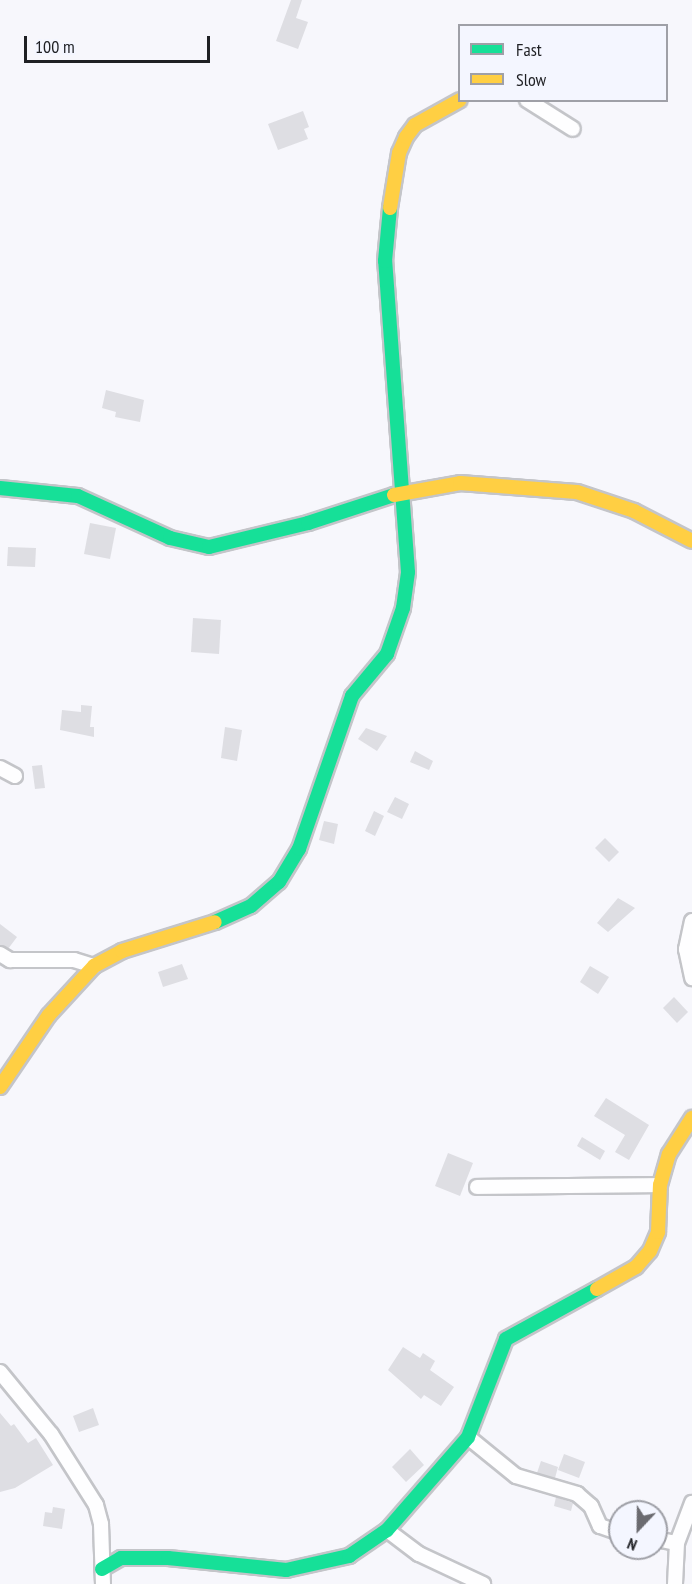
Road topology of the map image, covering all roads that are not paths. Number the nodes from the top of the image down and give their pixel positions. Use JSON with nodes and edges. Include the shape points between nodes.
{"nodes":[{"id":1,"x":458,"y":101,"type":"edge"},
{"id":2,"x":530,"y":102,"type":"edge"},
{"id":3,"x":573,"y":129,"type":"dead end"},
{"id":4,"x":0,"y":488,"type":"edge"},
{"id":5,"x":401,"y":493,"type":"junction"},
{"id":6,"x":692,"y":542,"type":"edge"},
{"id":7,"x":0,"y":768,"type":"edge"},
{"id":8,"x":15,"y":776,"type":"dead end"},
{"id":9,"x":692,"y":921,"type":"edge"},
{"id":10,"x":0,"y":954,"type":"edge"},
{"id":11,"x":94,"y":966,"type":"junction"},
{"id":12,"x":692,"y":978,"type":"edge"},
{"id":13,"x":0,"y":1087,"type":"edge"},
{"id":14,"x":692,"y":1118,"type":"edge"},
{"id":15,"x":660,"y":1185,"type":"junction"},
{"id":16,"x":477,"y":1186,"type":"dead end"},
{"id":17,"x":0,"y":1372,"type":"edge"},
{"id":18,"x":468,"y":1437,"type":"junction"},
{"id":19,"x":692,"y":1503,"type":"edge"},
{"id":20,"x":608,"y":1529,"type":"edge"},
{"id":21,"x":387,"y":1530,"type":"junction"},
{"id":22,"x":668,"y":1541,"type":"edge"},
{"id":23,"x":677,"y":1543,"type":"junction"},
{"id":24,"x":102,"y":1569,"type":"junction"},
{"id":25,"x":103,"y":1584,"type":"edge"},
{"id":26,"x":483,"y":1584,"type":"edge"},
{"id":27,"x":675,"y":1584,"type":"edge"}],
"edges":[{"from":1,"to":5,"type":"street","via":[[415,125],[406,137],[399,153],[391,199],[384,261]]},
{"from":2,"to":3,"type":"street"},
{"from":4,"to":5,"type":"street","via":[[78,496],[170,538],[209,547],[308,523]]},
{"from":5,"to":6,"type":"street","via":[[460,483],[577,492],[634,511]]},
{"from":5,"to":11,"type":"street","via":[[408,572],[403,608],[387,654],[352,696],[292,864],[279,882],[251,906],[208,925],[122,951]]},
{"from":7,"to":8,"type":"street"},
{"from":9,"to":12,"type":"street","via":[[686,949]]},
{"from":10,"to":11,"type":"street","via":[[10,960],[74,960]]},
{"from":11,"to":13,"type":"street","via":[[50,1016]]},
{"from":14,"to":15,"type":"street","via":[[669,1154]]},
{"from":15,"to":16,"type":"street"},
{"from":15,"to":18,"type":"street","via":[[658,1232],[650,1251],[636,1267],[506,1339]]},
{"from":17,"to":24,"type":"street","via":[[51,1434],[96,1505],[101,1524]]},
{"from":18,"to":20,"type":"street","via":[[516,1476],[577,1494],[591,1506],[600,1526]]},
{"from":18,"to":21,"type":"street"},
{"from":19,"to":23,"type":"street"},
{"from":21,"to":24,"type":"street","via":[[349,1556],[286,1570],[133,1558],[121,1558]]},
{"from":21,"to":26,"type":"street","via":[[419,1554]]},
{"from":22,"to":23,"type":"street"},
{"from":23,"to":27,"type":"street"},
{"from":24,"to":25,"type":"street"}]}
